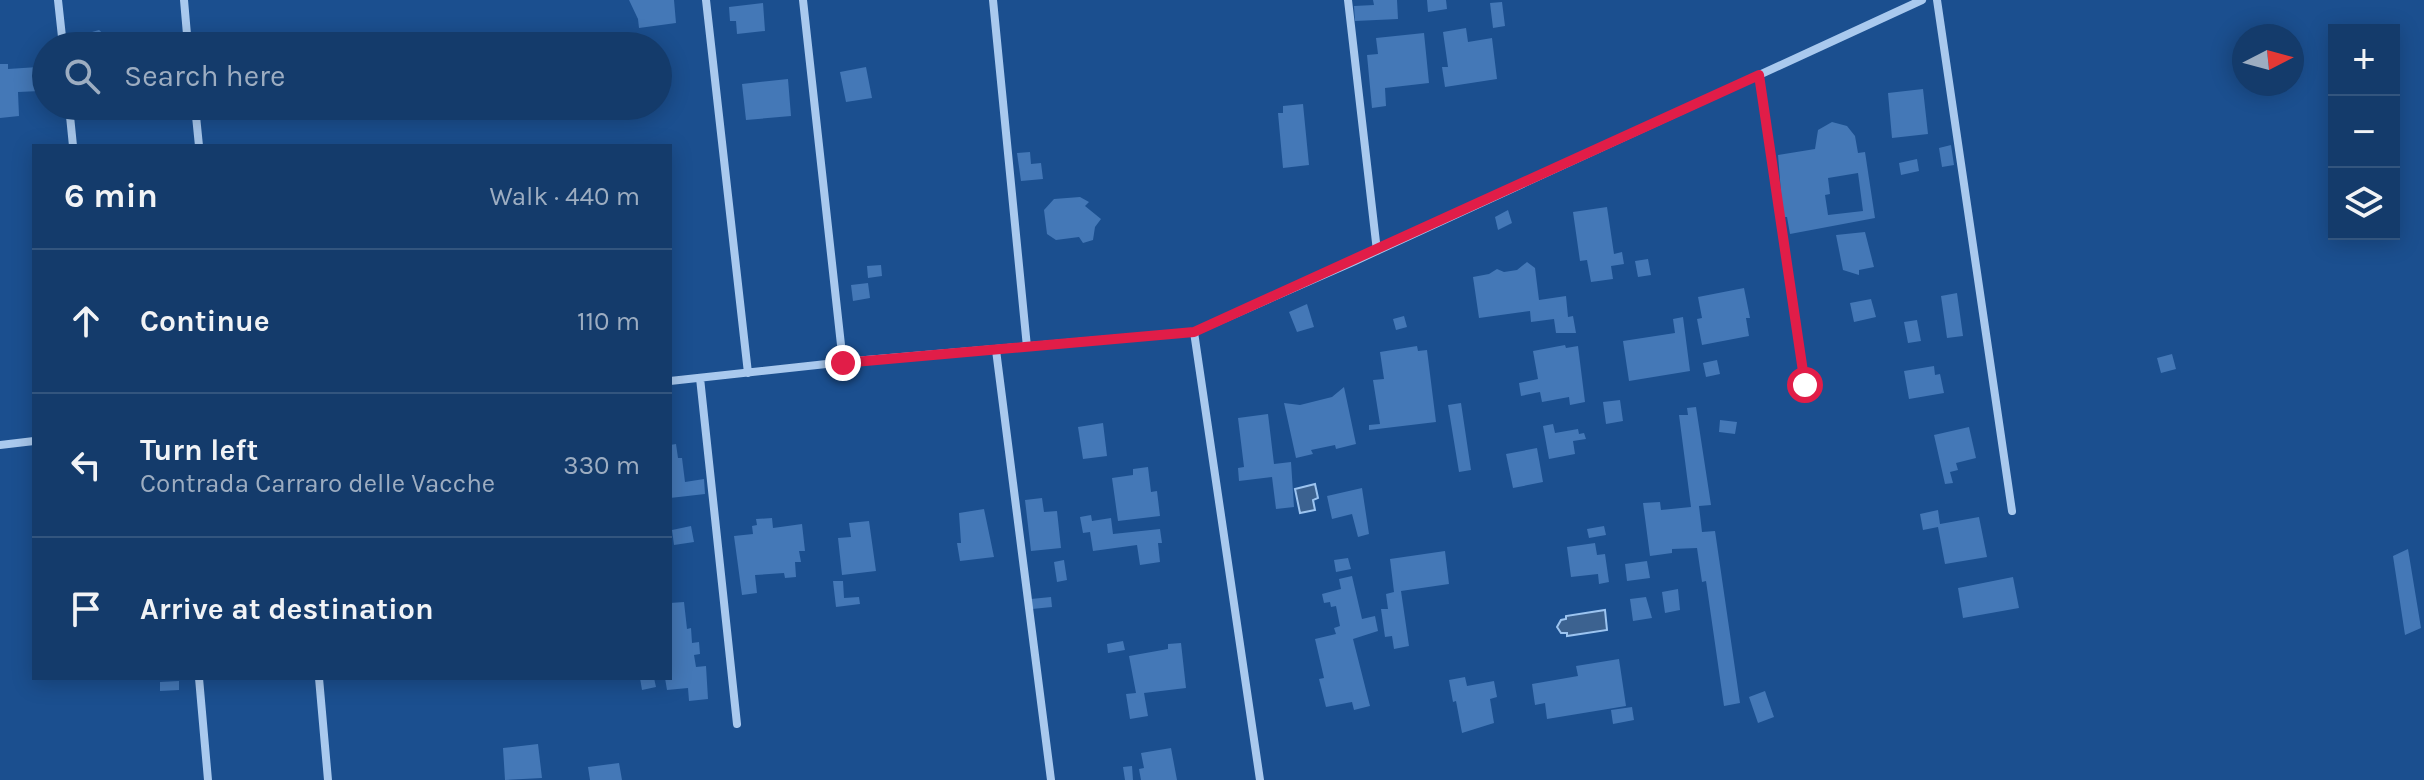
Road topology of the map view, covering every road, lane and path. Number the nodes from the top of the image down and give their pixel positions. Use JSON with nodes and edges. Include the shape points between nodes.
{"nodes":[{"id":1,"x":58,"y":0,"type":"edge"},
{"id":2,"x":184,"y":0,"type":"edge"},
{"id":3,"x":706,"y":0,"type":"edge"},
{"id":4,"x":803,"y":0,"type":"edge"},
{"id":5,"x":993,"y":0,"type":"edge"},
{"id":6,"x":1348,"y":0,"type":"edge"},
{"id":7,"x":1922,"y":0,"type":"edge"},
{"id":8,"x":1937,"y":0,"type":"edge"},
{"id":9,"x":61,"y":32,"type":"edge"},
{"id":10,"x":187,"y":32,"type":"edge"},
{"id":11,"x":1759,"y":75,"type":"junction"},
{"id":12,"x":70,"y":120,"type":"edge"},
{"id":13,"x":196,"y":120,"type":"edge"},
{"id":14,"x":73,"y":144,"type":"edge"},
{"id":15,"x":199,"y":144,"type":"edge"},
{"id":16,"x":1377,"y":251,"type":"junction"},
{"id":17,"x":1194,"y":332,"type":"junction"},
{"id":18,"x":1027,"y":347,"type":"junction"},
{"id":19,"x":996,"y":350,"type":"junction"},
{"id":20,"x":843,"y":363,"type":"junction"},
{"id":21,"x":748,"y":373,"type":"junction"},
{"id":22,"x":700,"y":378,"type":"junction"},
{"id":23,"x":672,"y":381,"type":"edge"},
{"id":24,"x":1805,"y":385,"type":"dead end"},
{"id":25,"x":32,"y":441,"type":"edge"},
{"id":26,"x":0,"y":445,"type":"edge"},
{"id":27,"x":2012,"y":511,"type":"dead end"},
{"id":28,"x":199,"y":680,"type":"edge"},
{"id":29,"x":319,"y":680,"type":"edge"},
{"id":30,"x":737,"y":724,"type":"dead end"},
{"id":31,"x":208,"y":780,"type":"edge"},
{"id":32,"x":328,"y":780,"type":"edge"},
{"id":33,"x":1051,"y":780,"type":"edge"},
{"id":34,"x":1260,"y":780,"type":"edge"}],
"edges":[{"from":1,"to":9,"type":"street"},
{"from":2,"to":10,"type":"street"},
{"from":3,"to":21,"type":"street"},
{"from":4,"to":20,"type":"street"},
{"from":5,"to":18,"type":"street"},
{"from":6,"to":16,"type":"street"},
{"from":7,"to":11,"type":"street"},
{"from":8,"to":27,"type":"street"},
{"from":11,"to":16,"type":"street"},
{"from":11,"to":24,"type":"street"},
{"from":12,"to":14,"type":"street"},
{"from":13,"to":15,"type":"street"},
{"from":16,"to":17,"type":"street"},
{"from":17,"to":18,"type":"street"},
{"from":17,"to":34,"type":"street"},
{"from":18,"to":19,"type":"street"},
{"from":19,"to":20,"type":"street"},
{"from":19,"to":33,"type":"street"},
{"from":20,"to":21,"type":"street"},
{"from":21,"to":22,"type":"street"},
{"from":22,"to":23,"type":"street"},
{"from":22,"to":30,"type":"street"},
{"from":25,"to":26,"type":"street"},
{"from":28,"to":31,"type":"street"},
{"from":29,"to":32,"type":"street"}]}
